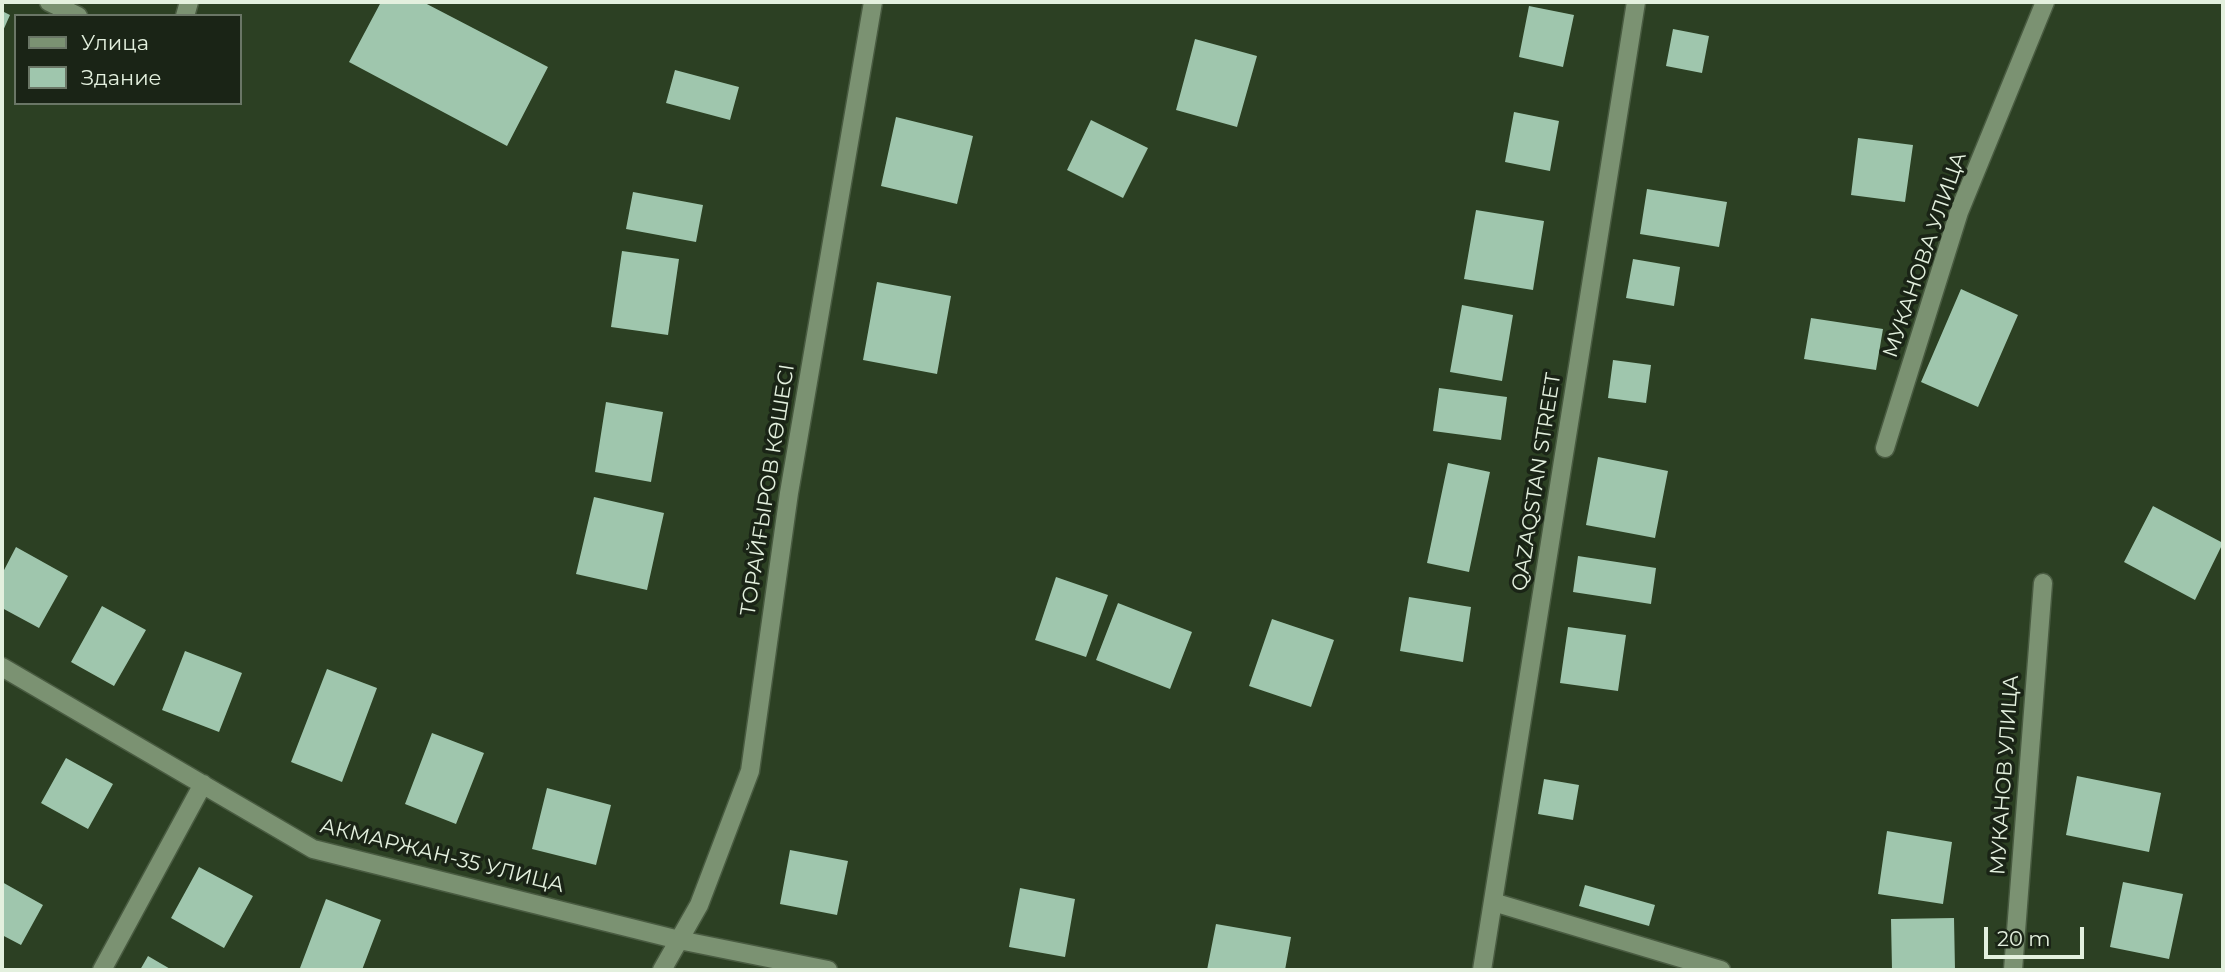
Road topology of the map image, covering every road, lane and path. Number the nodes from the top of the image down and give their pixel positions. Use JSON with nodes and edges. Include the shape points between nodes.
{"nodes":[{"id":1,"x":49,"y":2,"type":"edge"},
{"id":2,"x":873,"y":2,"type":"edge"},
{"id":3,"x":1636,"y":2,"type":"edge"},
{"id":4,"x":2045,"y":2,"type":"edge"},
{"id":5,"x":74,"y":14,"type":"edge"},
{"id":6,"x":1885,"y":448,"type":"dead end"},
{"id":7,"x":2043,"y":583,"type":"dead end"},
{"id":8,"x":2,"y":667,"type":"edge"},
{"id":9,"x":203,"y":784,"type":"junction"},
{"id":10,"x":1493,"y":902,"type":"junction"},
{"id":11,"x":679,"y":940,"type":"junction"},
{"id":12,"x":102,"y":970,"type":"edge"},
{"id":13,"x":662,"y":970,"type":"edge"},
{"id":14,"x":828,"y":970,"type":"edge"},
{"id":15,"x":1482,"y":970,"type":"edge"},
{"id":16,"x":1721,"y":970,"type":"edge"},
{"id":17,"x":2013,"y":970,"type":"edge"}],
"edges":[{"from":1,"to":5,"type":"street"},
{"from":2,"to":11,"type":"street","name":"ТОРАЙҒЫРОВ КӨШЕСІ","via":[[789,493],[750,771],[699,905]]},
{"from":3,"to":10,"type":"street","name":"QAZAQSTAN STREET"},
{"from":4,"to":6,"type":"street","name":"МУКАНОВА УЛИЦА","via":[[1959,212]]},
{"from":7,"to":17,"type":"street","name":"МУКАНОВ УЛИЦА"},
{"from":8,"to":9,"type":"street","name":"АКМАРЖАН-35 УЛИЦА"},
{"from":9,"to":11,"type":"street","name":"АКМАРЖАН-35 УЛИЦА","via":[[313,849]]},
{"from":9,"to":12,"type":"street"},
{"from":10,"to":15,"type":"street","name":"QAZAQSTAN STREET"},
{"from":10,"to":16,"type":"street"},
{"from":11,"to":13,"type":"street","name":"ТОРАЙҒЫРОВ КӨШЕСІ"},
{"from":11,"to":14,"type":"street","name":"АКМАРЖАН-35 УЛИЦА"}]}
